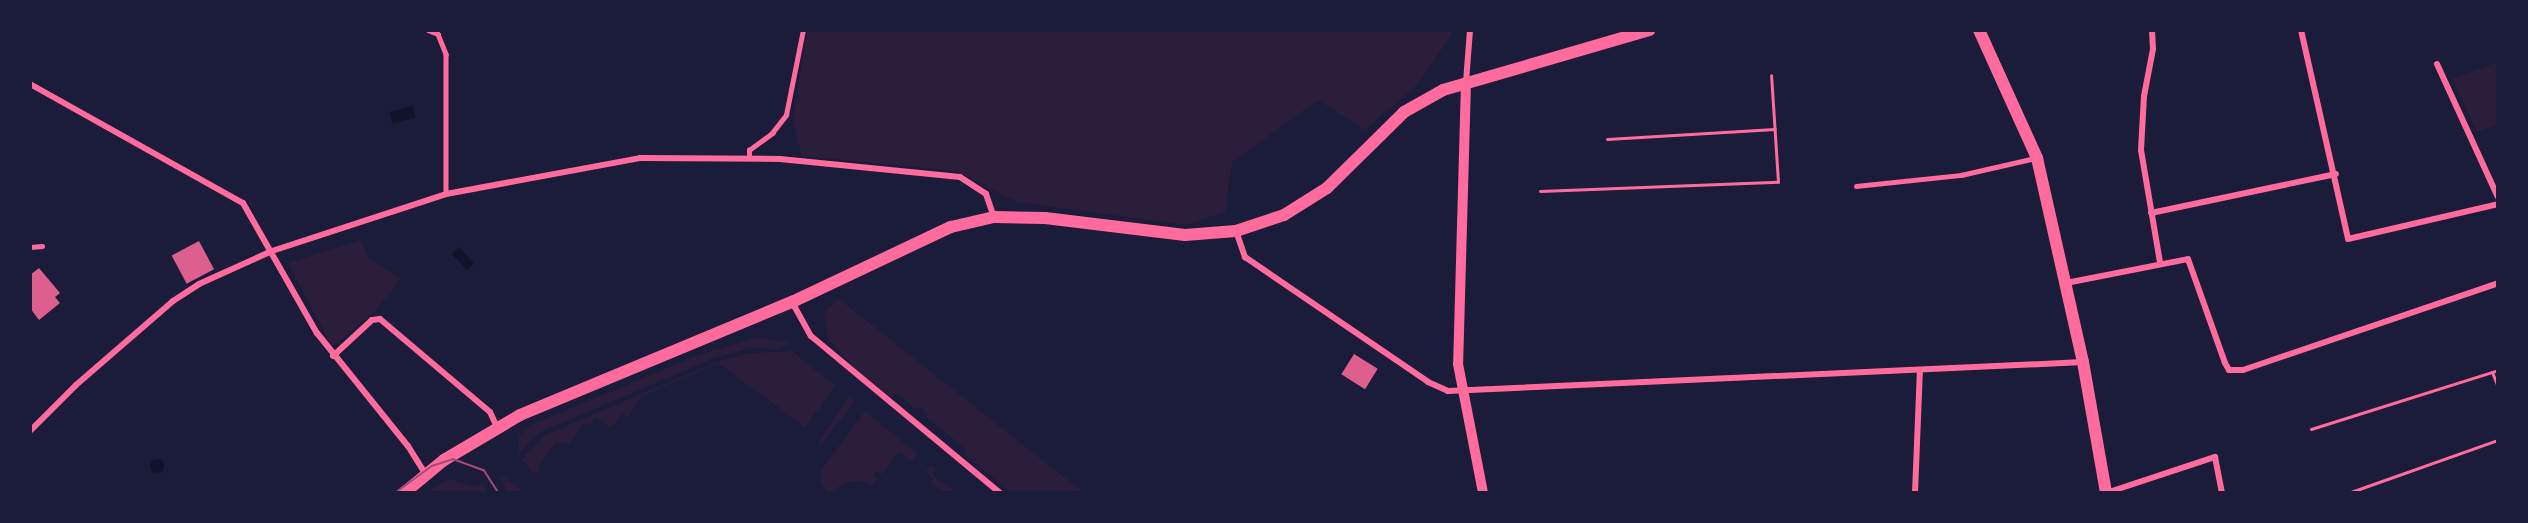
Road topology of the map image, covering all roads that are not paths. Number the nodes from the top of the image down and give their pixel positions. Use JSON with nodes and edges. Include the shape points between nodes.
{"nodes":[{"id":1,"x":428,"y":30,"type":"edge"},
{"id":2,"x":803,"y":30,"type":"edge"},
{"id":3,"x":1470,"y":30,"type":"edge"},
{"id":4,"x":1650,"y":30,"type":"edge"},
{"id":5,"x":1979,"y":30,"type":"edge"},
{"id":6,"x":2152,"y":30,"type":"edge"},
{"id":7,"x":2301,"y":30,"type":"edge"},
{"id":8,"x":2437,"y":64,"type":"dead end"},
{"id":9,"x":1466,"y":82,"type":"junction"},
{"id":10,"x":30,"y":84,"type":"edge"},
{"id":11,"x":749,"y":158,"type":"junction"},
{"id":12,"x":2037,"y":158,"type":"junction"},
{"id":13,"x":2336,"y":174,"type":"junction"},
{"id":14,"x":1856,"y":186,"type":"dead end"},
{"id":15,"x":446,"y":194,"type":"junction"},
{"id":16,"x":2498,"y":197,"type":"edge"},
{"id":17,"x":2498,"y":204,"type":"edge"},
{"id":18,"x":2151,"y":213,"type":"junction"},
{"id":19,"x":994,"y":217,"type":"junction"},
{"id":20,"x":1236,"y":231,"type":"junction"},
{"id":21,"x":42,"y":246,"type":"dead end"},
{"id":22,"x":30,"y":247,"type":"edge"},
{"id":23,"x":272,"y":251,"type":"junction"},
{"id":24,"x":2160,"y":262,"type":"junction"},
{"id":25,"x":2066,"y":283,"type":"junction"},
{"id":26,"x":2498,"y":283,"type":"edge"},
{"id":27,"x":792,"y":302,"type":"junction"},
{"id":28,"x":333,"y":356,"type":"junction"},
{"id":29,"x":2083,"y":362,"type":"junction"},
{"id":30,"x":1920,"y":371,"type":"junction"},
{"id":31,"x":1462,"y":393,"type":"junction"},
{"id":32,"x":497,"y":427,"type":"junction"},
{"id":33,"x":30,"y":431,"type":"edge"},
{"id":34,"x":426,"y":475,"type":"junction"},
{"id":35,"x":404,"y":493,"type":"edge"},
{"id":36,"x":1000,"y":493,"type":"edge"},
{"id":37,"x":1482,"y":493,"type":"edge"},
{"id":38,"x":1915,"y":493,"type":"edge"},
{"id":39,"x":2106,"y":493,"type":"edge"},
{"id":40,"x":2222,"y":493,"type":"edge"}],
"edges":[{"from":1,"to":15,"type":"lane","via":[[438,34],[446,54]]},
{"from":2,"to":11,"type":"lane","via":[[786,115],[772,133],[749,150]]},
{"from":3,"to":9,"type":"street"},
{"from":4,"to":9,"type":"main road"},
{"from":5,"to":12,"type":"main road"},
{"from":6,"to":18,"type":"street","via":[[2141,150]]},
{"from":7,"to":13,"type":"street"},
{"from":8,"to":16,"type":"street"},
{"from":9,"to":20,"type":"main road","via":[[1404,112],[1327,188],[1284,215]]},
{"from":9,"to":31,"type":"street","via":[[1458,364]]},
{"from":10,"to":23,"type":"street","via":[[239,199]]},
{"from":11,"to":15,"type":"street","via":[[640,158]]},
{"from":11,"to":19,"type":"street","via":[[960,177],[986,194]]},
{"from":12,"to":14,"type":"lane","via":[[1961,175]]},
{"from":12,"to":25,"type":"main road"},
{"from":13,"to":17,"type":"street","via":[[2348,239]]},
{"from":13,"to":18,"type":"street"},
{"from":15,"to":23,"type":"street"},
{"from":18,"to":24,"type":"street"},
{"from":19,"to":20,"type":"main road","via":[[1046,218],[1185,235]]},
{"from":19,"to":27,"type":"main road","via":[[951,227]]},
{"from":20,"to":31,"type":"street","via":[[1245,257],[1428,382]]},
{"from":21,"to":22,"type":"lane"},
{"from":23,"to":28,"type":"street"},
{"from":23,"to":33,"type":"street","via":[[200,284],[173,301],[76,385]]},
{"from":24,"to":25,"type":"street"},
{"from":24,"to":26,"type":"street","via":[[2187,259],[2229,370]]},
{"from":25,"to":29,"type":"main road"},
{"from":27,"to":32,"type":"main road"},
{"from":27,"to":36,"type":"street","via":[[811,336]]},
{"from":28,"to":32,"type":"street","via":[[372,320],[380,319],[490,412]]},
{"from":28,"to":34,"type":"street","via":[[408,446]]},
{"from":29,"to":30,"type":"street"},
{"from":29,"to":39,"type":"main road"},
{"from":30,"to":31,"type":"street"},
{"from":30,"to":38,"type":"street"},
{"from":31,"to":37,"type":"street"},
{"from":32,"to":34,"type":"main road"},
{"from":34,"to":35,"type":"main road"},
{"from":39,"to":40,"type":"street","via":[[2215,457]]}]}
